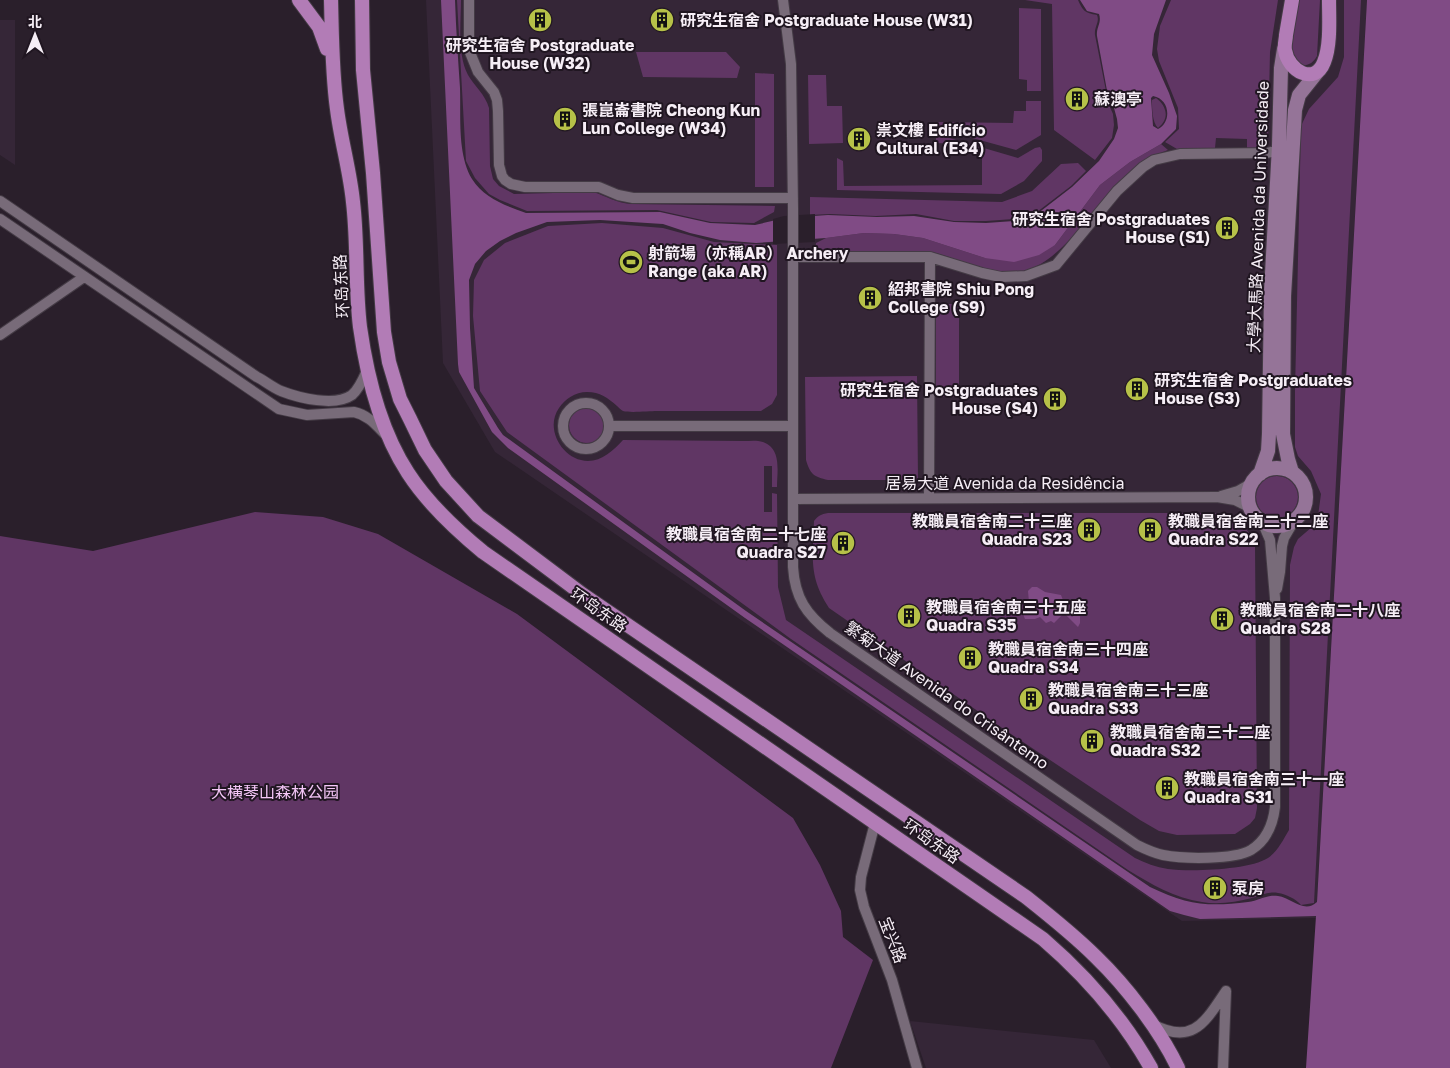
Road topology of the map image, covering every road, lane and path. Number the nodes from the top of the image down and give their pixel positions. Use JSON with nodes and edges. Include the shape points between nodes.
{"nodes":[{"id":1,"x":299,"y":0,"type":"edge"},
{"id":2,"x":331,"y":0,"type":"edge"},
{"id":3,"x":362,"y":0,"type":"edge"},
{"id":4,"x":468,"y":0,"type":"edge"},
{"id":5,"x":783,"y":0,"type":"edge"},
{"id":6,"x":1292,"y":0,"type":"edge"},
{"id":7,"x":1329,"y":0,"type":"edge"},
{"id":8,"x":1284,"y":49,"type":"junction"},
{"id":9,"x":332,"y":64,"type":"junction"},
{"id":10,"x":1319,"y":70,"type":"junction"},
{"id":11,"x":1279,"y":146,"type":"junction"},
{"id":12,"x":1257,"y":154,"type":"junction"},
{"id":13,"x":1278,"y":168,"type":"junction"},
{"id":14,"x":0,"y":201,"type":"edge"},
{"id":15,"x":793,"y":203,"type":"junction"},
{"id":16,"x":0,"y":219,"type":"edge"},
{"id":17,"x":792,"y":255,"type":"junction"},
{"id":18,"x":930,"y":257,"type":"junction"},
{"id":19,"x":84,"y":277,"type":"junction"},
{"id":20,"x":0,"y":335,"type":"edge"},
{"id":21,"x":368,"y":368,"type":"junction"},
{"id":22,"x":609,"y":426,"type":"junction"},
{"id":23,"x":793,"y":426,"type":"junction"},
{"id":24,"x":388,"y":436,"type":"junction"},
{"id":25,"x":1292,"y":472,"type":"junction"},
{"id":26,"x":1256,"y":479,"type":"junction"},
{"id":27,"x":1217,"y":497,"type":"junction"},
{"id":28,"x":929,"y":498,"type":"junction"},
{"id":29,"x":793,"y":499,"type":"junction"},
{"id":30,"x":1255,"y":514,"type":"junction"},
{"id":31,"x":1294,"y":521,"type":"junction"},
{"id":32,"x":582,"y":594,"type":"junction"},
{"id":33,"x":1275,"y":598,"type":"junction"},
{"id":34,"x":569,"y":611,"type":"junction"},
{"id":35,"x":875,"y":823,"type":"junction"},
{"id":36,"x":1152,"y":1024,"type":"junction"},
{"id":37,"x":917,"y":1068,"type":"edge"},
{"id":38,"x":1151,"y":1068,"type":"edge"},
{"id":39,"x":1178,"y":1068,"type":"edge"},
{"id":40,"x":1223,"y":1068,"type":"edge"}],
"edges":[{"from":1,"to":9,"type":"main road","via":[[319,26]]},
{"from":2,"to":9,"type":"main road","name":"环岛东路"},
{"from":3,"to":32,"type":"main road","name":"环岛东路","via":[[363,70],[384,332],[400,399],[425,450],[478,516]]},
{"from":4,"to":15,"type":"street","via":[[469,50],[478,72],[497,100],[499,165],[502,176],[510,184],[593,186],[633,198]]},
{"from":5,"to":15,"type":"street","name":"繁菊大道 Avenida do Crisântemo","via":[[791,64]]},
{"from":6,"to":8,"type":"main road","name":"大學大馬路 Avenida da Universidade"},
{"from":7,"to":10,"type":"main road","name":"大學大馬路 Avenida da Universidade","via":[[1328,46]]},
{"from":8,"to":10,"type":"main road","name":"大學大馬路 Avenida da Universidade","via":[[1297,71],[1311,74]]},
{"from":8,"to":11,"type":"main road","name":"大學大馬路 Avenida da Universidade"},
{"from":9,"to":21,"type":"main road","name":"环岛东路","via":[[336,109],[353,201],[360,326]]},
{"from":10,"to":25,"type":"main road","name":"大學大馬路 Avenida da Universidade","via":[[1299,95],[1294,120],[1284,306],[1283,434]]},
{"from":11,"to":12,"type":"street","via":[[1275,151]]},
{"from":11,"to":13,"type":"main road","name":"大學大馬路 Avenida da Universidade"},
{"from":12,"to":13,"type":"street","via":[[1270,156]]},
{"from":12,"to":18,"type":"street","via":[[1180,154],[1154,160],[1116,191],[1056,265],[1026,276],[982,274]]},
{"from":13,"to":26,"type":"main road","name":"大學大馬路 Avenida da Universidade","via":[[1271,292],[1268,451]]},
{"from":14,"to":21,"type":"street","via":[[279,390],[310,399],[343,399],[358,388]]},
{"from":15,"to":17,"type":"street","name":"繁菊大道 Avenida do Crisântemo"},
{"from":16,"to":19,"type":"street"},
{"from":17,"to":18,"type":"street"},
{"from":17,"to":23,"type":"street","name":"繁菊大道 Avenida do Crisântemo"},
{"from":18,"to":28,"type":"street"},
{"from":19,"to":20,"type":"street"},
{"from":19,"to":24,"type":"street","via":[[279,409],[307,415],[354,412],[368,417]]},
{"from":21,"to":24,"type":"main road","name":"环岛东路"},
{"from":22,"to":22,"type":"street","via":[[606,439],[588,449],[575,446],[566,436],[564,422],[570,410],[588,403],[601,408]]},
{"from":22,"to":23,"type":"street"},
{"from":23,"to":29,"type":"street","name":"繁菊大道 Avenida do Crisântemo"},
{"from":24,"to":34,"type":"main road","name":"环岛东路","via":[[408,474],[446,520],[483,552]]},
{"from":25,"to":26,"type":"main road","via":[[1270,470]]},
{"from":25,"to":31,"type":"main road","via":[[1306,492],[1304,508]]},
{"from":26,"to":27,"type":"street","name":"居易大道 Avenida da Residência","via":[[1238,491]]},
{"from":26,"to":30,"type":"main road","via":[[1249,498]]},
{"from":27,"to":28,"type":"street","name":"居易大道 Avenida da Residência"},
{"from":27,"to":30,"type":"street","name":"居易大道 Avenida da Residência","via":[[1235,500]]},
{"from":28,"to":29,"type":"street","name":"居易大道 Avenida da Residência"},
{"from":29,"to":33,"type":"street","name":"繁菊大道 Avenida do Crisântemo","via":[[793,578],[800,600],[812,618],[1126,839],[1149,851],[1171,856],[1209,857],[1250,851],[1260,844],[1271,828],[1275,807]]},
{"from":30,"to":31,"type":"main road","via":[[1270,525]]},
{"from":30,"to":33,"type":"street","via":[[1270,540]]},
{"from":31,"to":33,"type":"street","via":[[1282,546]]},
{"from":32,"to":34,"type":"main road","via":[[584,600],[579,610]]},
{"from":32,"to":36,"type":"main road","name":"环岛东路","via":[[1026,897],[1097,957]]},
{"from":34,"to":35,"type":"main road","name":"环岛东路"},
{"from":35,"to":37,"type":"street","name":"宝兴路","via":[[860,876],[860,890],[892,980]]},
{"from":35,"to":38,"type":"main road","name":"环岛东路","via":[[1043,939],[1104,999]]},
{"from":36,"to":39,"type":"main road","name":"环岛东路"},
{"from":36,"to":40,"type":"street","via":[[1178,1033],[1196,1028],[1226,991]]}]}
